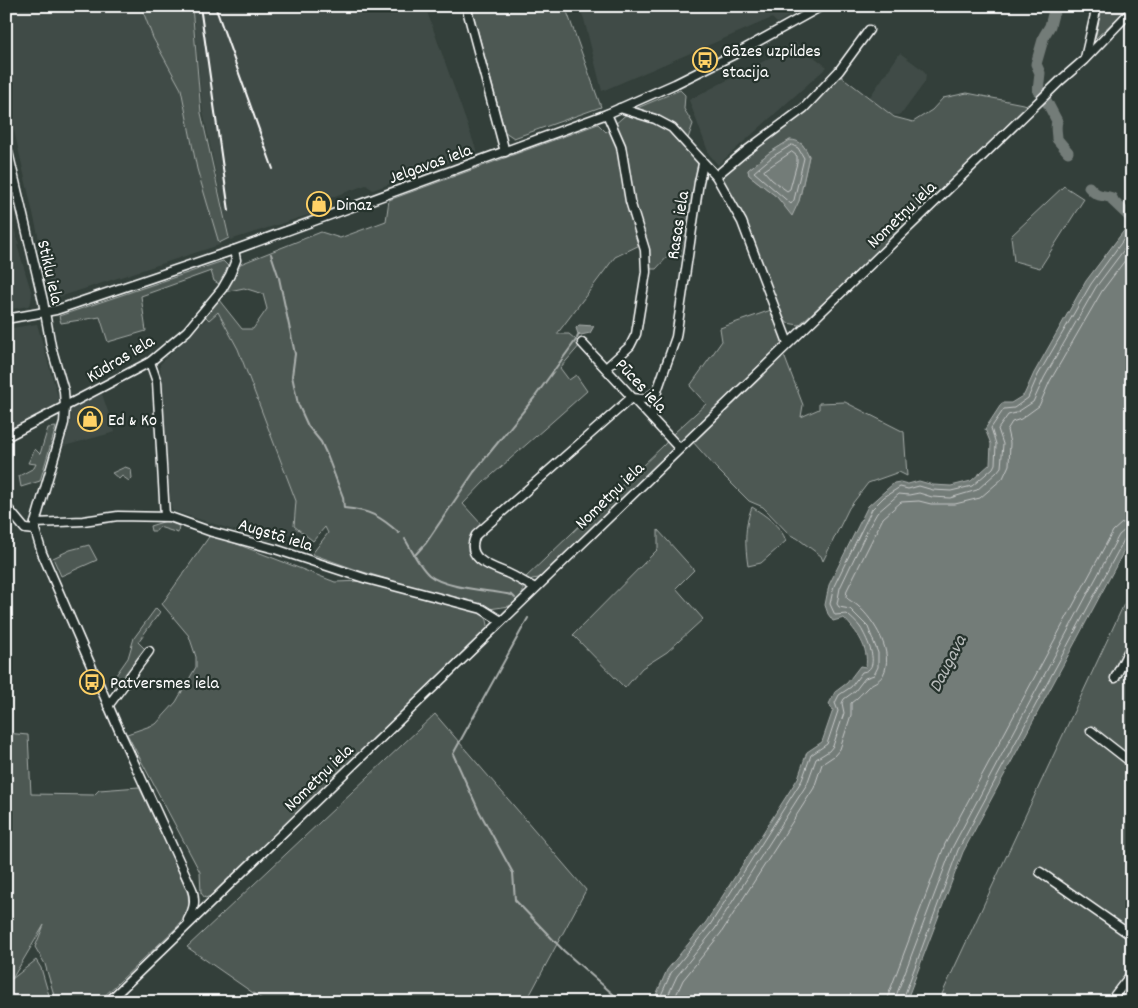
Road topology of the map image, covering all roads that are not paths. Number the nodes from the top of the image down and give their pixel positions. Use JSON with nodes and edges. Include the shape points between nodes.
{"nodes":[{"id":1,"x":466,"y":6,"type":"edge"},
{"id":2,"x":822,"y":6,"type":"edge"},
{"id":3,"x":1097,"y":6,"type":"edge"},
{"id":4,"x":1132,"y":10,"type":"edge"},
{"id":5,"x":869,"y":30,"type":"dead end"},
{"id":6,"x":1084,"y":60,"type":"junction"},
{"id":7,"x":620,"y":108,"type":"junction"},
{"id":8,"x":606,"y":114,"type":"junction"},
{"id":9,"x":6,"y":143,"type":"edge"},
{"id":10,"x":505,"y":152,"type":"junction"},
{"id":11,"x":703,"y":164,"type":"junction"},
{"id":12,"x":716,"y":176,"type":"junction"},
{"id":13,"x":234,"y":250,"type":"junction"},
{"id":14,"x":45,"y":312,"type":"junction"},
{"id":15,"x":6,"y":319,"type":"edge"},
{"id":16,"x":582,"y":343,"type":"dead end"},
{"id":17,"x":788,"y":343,"type":"junction"},
{"id":18,"x":150,"y":362,"type":"junction"},
{"id":19,"x":606,"y":368,"type":"junction"},
{"id":20,"x":658,"y":391,"type":"junction"},
{"id":21,"x":631,"y":398,"type":"junction"},
{"id":22,"x":65,"y":407,"type":"junction"},
{"id":23,"x":652,"y":418,"type":"junction"},
{"id":24,"x":6,"y":437,"type":"edge"},
{"id":25,"x":679,"y":448,"type":"junction"},
{"id":26,"x":6,"y":506,"type":"edge"},
{"id":27,"x":165,"y":516,"type":"junction"},
{"id":28,"x":35,"y":527,"type":"junction"},
{"id":29,"x":534,"y":588,"type":"junction"},
{"id":30,"x":501,"y":621,"type":"junction"},
{"id":31,"x":1132,"y":644,"type":"edge"},
{"id":32,"x":149,"y":651,"type":"dead end"},
{"id":33,"x":1115,"y":678,"type":"dead end"},
{"id":34,"x":108,"y":706,"type":"junction"},
{"id":35,"x":1091,"y":731,"type":"dead end"},
{"id":36,"x":1132,"y":763,"type":"edge"},
{"id":37,"x":1040,"y":872,"type":"dead end"},
{"id":38,"x":184,"y":928,"type":"junction"},
{"id":39,"x":1132,"y":936,"type":"edge"},
{"id":40,"x":1132,"y":973,"type":"edge"},
{"id":41,"x":1115,"y":995,"type":"dead end"},
{"id":42,"x":108,"y":1002,"type":"edge"}],
"edges":[{"from":1,"to":10,"type":"street"},
{"from":2,"to":7,"type":"street","name":"Jelgavas iela","via":[[721,61]]},
{"from":3,"to":6,"type":"street"},
{"from":4,"to":6,"type":"street","name":"Nometņu iela"},
{"from":5,"to":12,"type":"street","via":[[839,71],[804,108]]},
{"from":6,"to":17,"type":"street","name":"Nometņu iela"},
{"from":7,"to":8,"type":"street","name":"Jelgavas iela"},
{"from":7,"to":11,"type":"street","via":[[672,128]]},
{"from":8,"to":10,"type":"street","name":"Jelgavas iela"},
{"from":8,"to":19,"type":"street","via":[[621,146],[630,201],[645,250],[646,272],[636,334],[630,346]]},
{"from":9,"to":14,"type":"street","name":"Stiklu iela"},
{"from":10,"to":13,"type":"street","name":"Jelgavas iela"},
{"from":11,"to":12,"type":"street"},
{"from":11,"to":20,"type":"street","name":"Rasas iela","via":[[676,337]]},
{"from":12,"to":17,"type":"street","via":[[742,222]]},
{"from":13,"to":14,"type":"street","name":"Jelgavas iela"},
{"from":13,"to":18,"type":"street","name":"Kūdras iela","via":[[236,260],[222,289],[187,331]]},
{"from":14,"to":15,"type":"street","name":"Jelgavas iela"},
{"from":14,"to":22,"type":"street","name":"Stiklu iela"},
{"from":16,"to":19,"type":"street","name":"Pūces iela"},
{"from":17,"to":25,"type":"street","name":"Nometņu iela"},
{"from":18,"to":22,"type":"street","name":"Kūdras iela"},
{"from":18,"to":27,"type":"street","via":[[157,382]]},
{"from":19,"to":21,"type":"street","name":"Pūces iela"},
{"from":20,"to":21,"type":"street","via":[[646,399]]},
{"from":20,"to":23,"type":"street","name":"Rasas iela"},
{"from":21,"to":23,"type":"street","name":"Pūces iela"},
{"from":21,"to":29,"type":"street","via":[[476,534],[471,543],[480,559]]},
{"from":22,"to":24,"type":"street","name":"Kūdras iela"},
{"from":22,"to":28,"type":"street","via":[[64,423]]},
{"from":23,"to":25,"type":"street","name":"Pūces iela"},
{"from":25,"to":29,"type":"street","name":"Nometņu iela"},
{"from":26,"to":28,"type":"street","via":[[25,529]]},
{"from":27,"to":28,"type":"street","name":"Augstā iela","via":[[118,516]]},
{"from":27,"to":30,"type":"street","name":"Augstā iela","via":[[367,578],[482,609]]},
{"from":28,"to":34,"type":"street","via":[[42,553]]},
{"from":29,"to":30,"type":"street","name":"Nometņu iela"},
{"from":30,"to":38,"type":"street","name":"Nometņu iela"},
{"from":31,"to":33,"type":"street"},
{"from":32,"to":34,"type":"street"},
{"from":34,"to":38,"type":"street","via":[[192,889],[195,905]]},
{"from":35,"to":36,"type":"street"},
{"from":37,"to":39,"type":"street"},
{"from":38,"to":42,"type":"street","name":"Nometņu iela"},
{"from":40,"to":41,"type":"street"}]}
